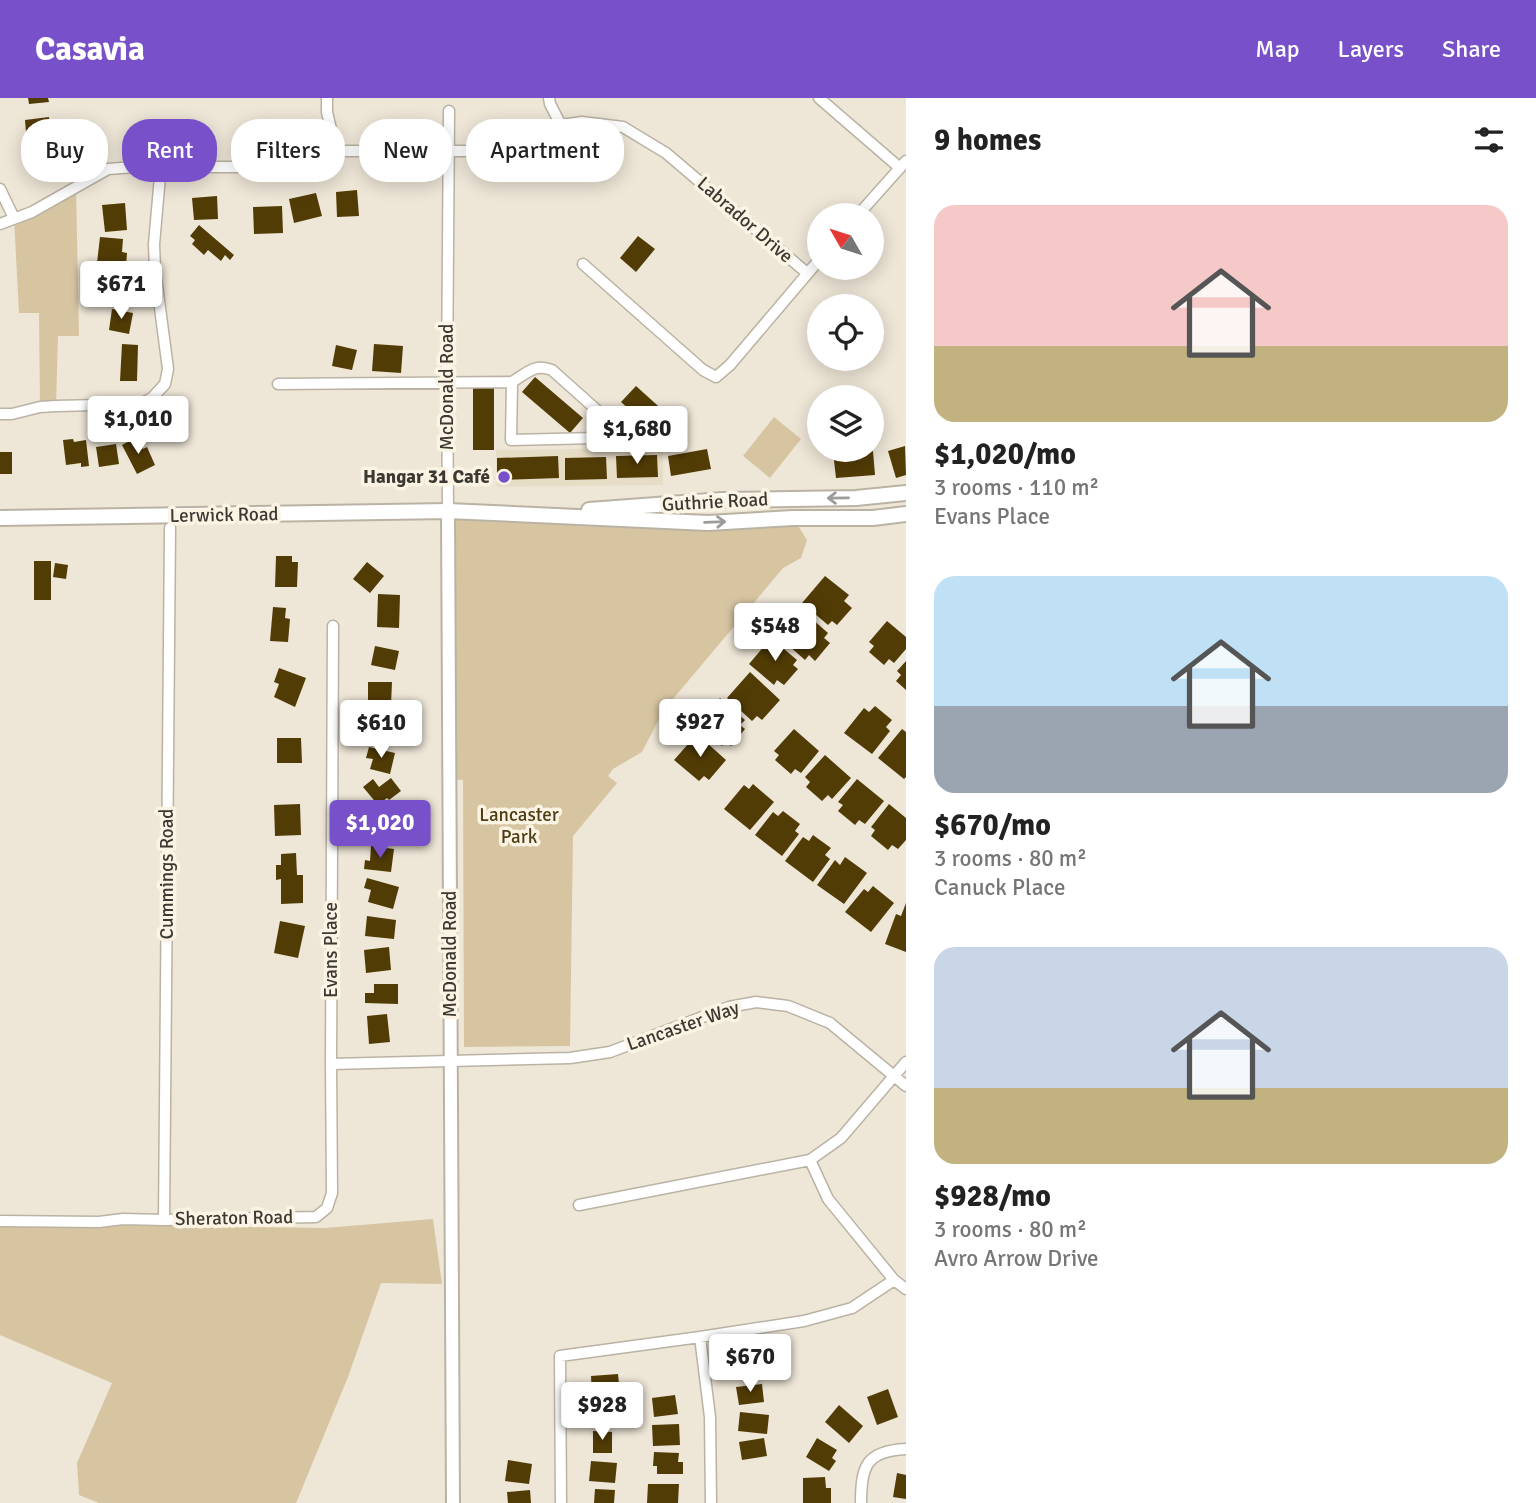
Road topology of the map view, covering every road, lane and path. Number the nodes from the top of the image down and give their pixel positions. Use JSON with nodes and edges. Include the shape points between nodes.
{"nodes":[{"id":1,"x":327,"y":98,"type":"edge"},
{"id":2,"x":550,"y":98,"type":"edge"},
{"id":3,"x":819,"y":98,"type":"edge"},
{"id":4,"x":449,"y":111,"type":"dead end"},
{"id":5,"x":329,"y":119,"type":"edge"},
{"id":6,"x":449,"y":119,"type":"edge"},
{"id":7,"x":558,"y":119,"type":"edge"},
{"id":8,"x":624,"y":128,"type":"edge"},
{"id":9,"x":903,"y":165,"type":"edge"},
{"id":10,"x":122,"y":168,"type":"edge"},
{"id":11,"x":159,"y":182,"type":"edge"},
{"id":12,"x":448,"y":182,"type":"edge"},
{"id":13,"x":0,"y":189,"type":"edge"},
{"id":14,"x":869,"y":203,"type":"edge"},
{"id":15,"x":14,"y":218,"type":"junction"},
{"id":16,"x":0,"y":225,"type":"edge"},
{"id":17,"x":583,"y":264,"type":"dead end"},
{"id":18,"x":807,"y":273,"type":"joint"},
{"id":19,"x":447,"y":382,"type":"junction"},
{"id":20,"x":512,"y":382,"type":"junction"},
{"id":21,"x":278,"y":384,"type":"dead end"},
{"id":22,"x":0,"y":414,"type":"edge"},
{"id":23,"x":681,"y":436,"type":"dead end"},
{"id":24,"x":627,"y":437,"type":"junction"},
{"id":25,"x":906,"y":493,"type":"edge"},
{"id":26,"x":448,"y":511,"type":"junction"},
{"id":27,"x":524,"y":514,"type":"junction"},
{"id":28,"x":906,"y":514,"type":"edge"},
{"id":29,"x":0,"y":518,"type":"edge"},
{"id":30,"x":170,"y":528,"type":"dead end"},
{"id":31,"x":333,"y":626,"type":"dead end"},
{"id":32,"x":450,"y":1061,"type":"junction"},
{"id":33,"x":906,"y":1062,"type":"edge"},
{"id":34,"x":331,"y":1064,"type":"junction"},
{"id":35,"x":894,"y":1076,"type":"junction"},
{"id":36,"x":906,"y":1086,"type":"edge"},
{"id":37,"x":810,"y":1160,"type":"junction"},
{"id":38,"x":579,"y":1205,"type":"dead end"},
{"id":39,"x":164,"y":1220,"type":"junction"},
{"id":40,"x":0,"y":1221,"type":"edge"},
{"id":41,"x":894,"y":1280,"type":"junction"},
{"id":42,"x":906,"y":1289,"type":"edge"},
{"id":43,"x":700,"y":1337,"type":"junction"},
{"id":44,"x":906,"y":1449,"type":"edge"},
{"id":45,"x":453,"y":1503,"type":"edge"},
{"id":46,"x":561,"y":1503,"type":"edge"},
{"id":47,"x":712,"y":1503,"type":"edge"},
{"id":48,"x":861,"y":1503,"type":"edge"}],
"edges":[{"from":1,"to":5,"type":"street"},
{"from":2,"to":7,"type":"street"},
{"from":3,"to":9,"type":"street"},
{"from":4,"to":6,"type":"street","name":"McDonald Road"},
{"from":8,"to":18,"type":"street","name":"Labrador Drive","via":[[666,153]]},
{"from":9,"to":14,"type":"street"},
{"from":10,"to":15,"type":"street","name":"Labrador Drive","via":[[108,169]]},
{"from":11,"to":22,"type":"street","via":[[154,244],[168,369],[164,384],[140,404],[56,405]]},
{"from":12,"to":19,"type":"street","name":"McDonald Road"},
{"from":13,"to":15,"type":"street"},
{"from":15,"to":16,"type":"street","name":"Labrador Drive"},
{"from":17,"to":18,"type":"street","via":[[716,377]]},
{"from":19,"to":20,"type":"street"},
{"from":19,"to":21,"type":"street"},
{"from":19,"to":26,"type":"street","name":"McDonald Road"},
{"from":20,"to":24,"type":"street","via":[[534,368],[552,370]]},
{"from":20,"to":24,"type":"street","via":[[511,440]]},
{"from":23,"to":24,"type":"street"},
{"from":25,"to":27,"type":"main road","name":"Guthrie Road","one_way":true},
{"from":26,"to":27,"type":"main road","name":"Guthrie Road"},
{"from":26,"to":29,"type":"main road","name":"Lerwick Road"},
{"from":26,"to":32,"type":"street","name":"McDonald Road"},
{"from":27,"to":28,"type":"main road","name":"Guthrie Road","one_way":true,"via":[[708,523]]},
{"from":30,"to":39,"type":"street","name":"Cummings Road"},
{"from":31,"to":34,"type":"street","name":"Evans Place"},
{"from":32,"to":34,"type":"street"},
{"from":32,"to":35,"type":"street","name":"Lancaster Way","via":[[570,1058],[610,1052],[729,1007],[756,1002],[788,1006],[830,1023]]},
{"from":32,"to":45,"type":"street","name":"McDonald Road"},
{"from":33,"to":35,"type":"street"},
{"from":34,"to":39,"type":"street","name":"Sheraton Road","via":[[332,1193],[327,1208],[316,1217]]},
{"from":35,"to":36,"type":"street","name":"Lancaster Way"},
{"from":35,"to":37,"type":"street","via":[[841,1138]]},
{"from":37,"to":38,"type":"street"},
{"from":37,"to":41,"type":"street","via":[[828,1199]]},
{"from":39,"to":40,"type":"street","name":"Sheraton Road"},
{"from":41,"to":42,"type":"street"},
{"from":41,"to":43,"type":"street","via":[[852,1308],[804,1321]]},
{"from":43,"to":46,"type":"street","via":[[560,1356]]},
{"from":43,"to":47,"type":"street","via":[[710,1417]]},
{"from":44,"to":48,"type":"street","via":[[875,1455],[863,1470]]}]}
